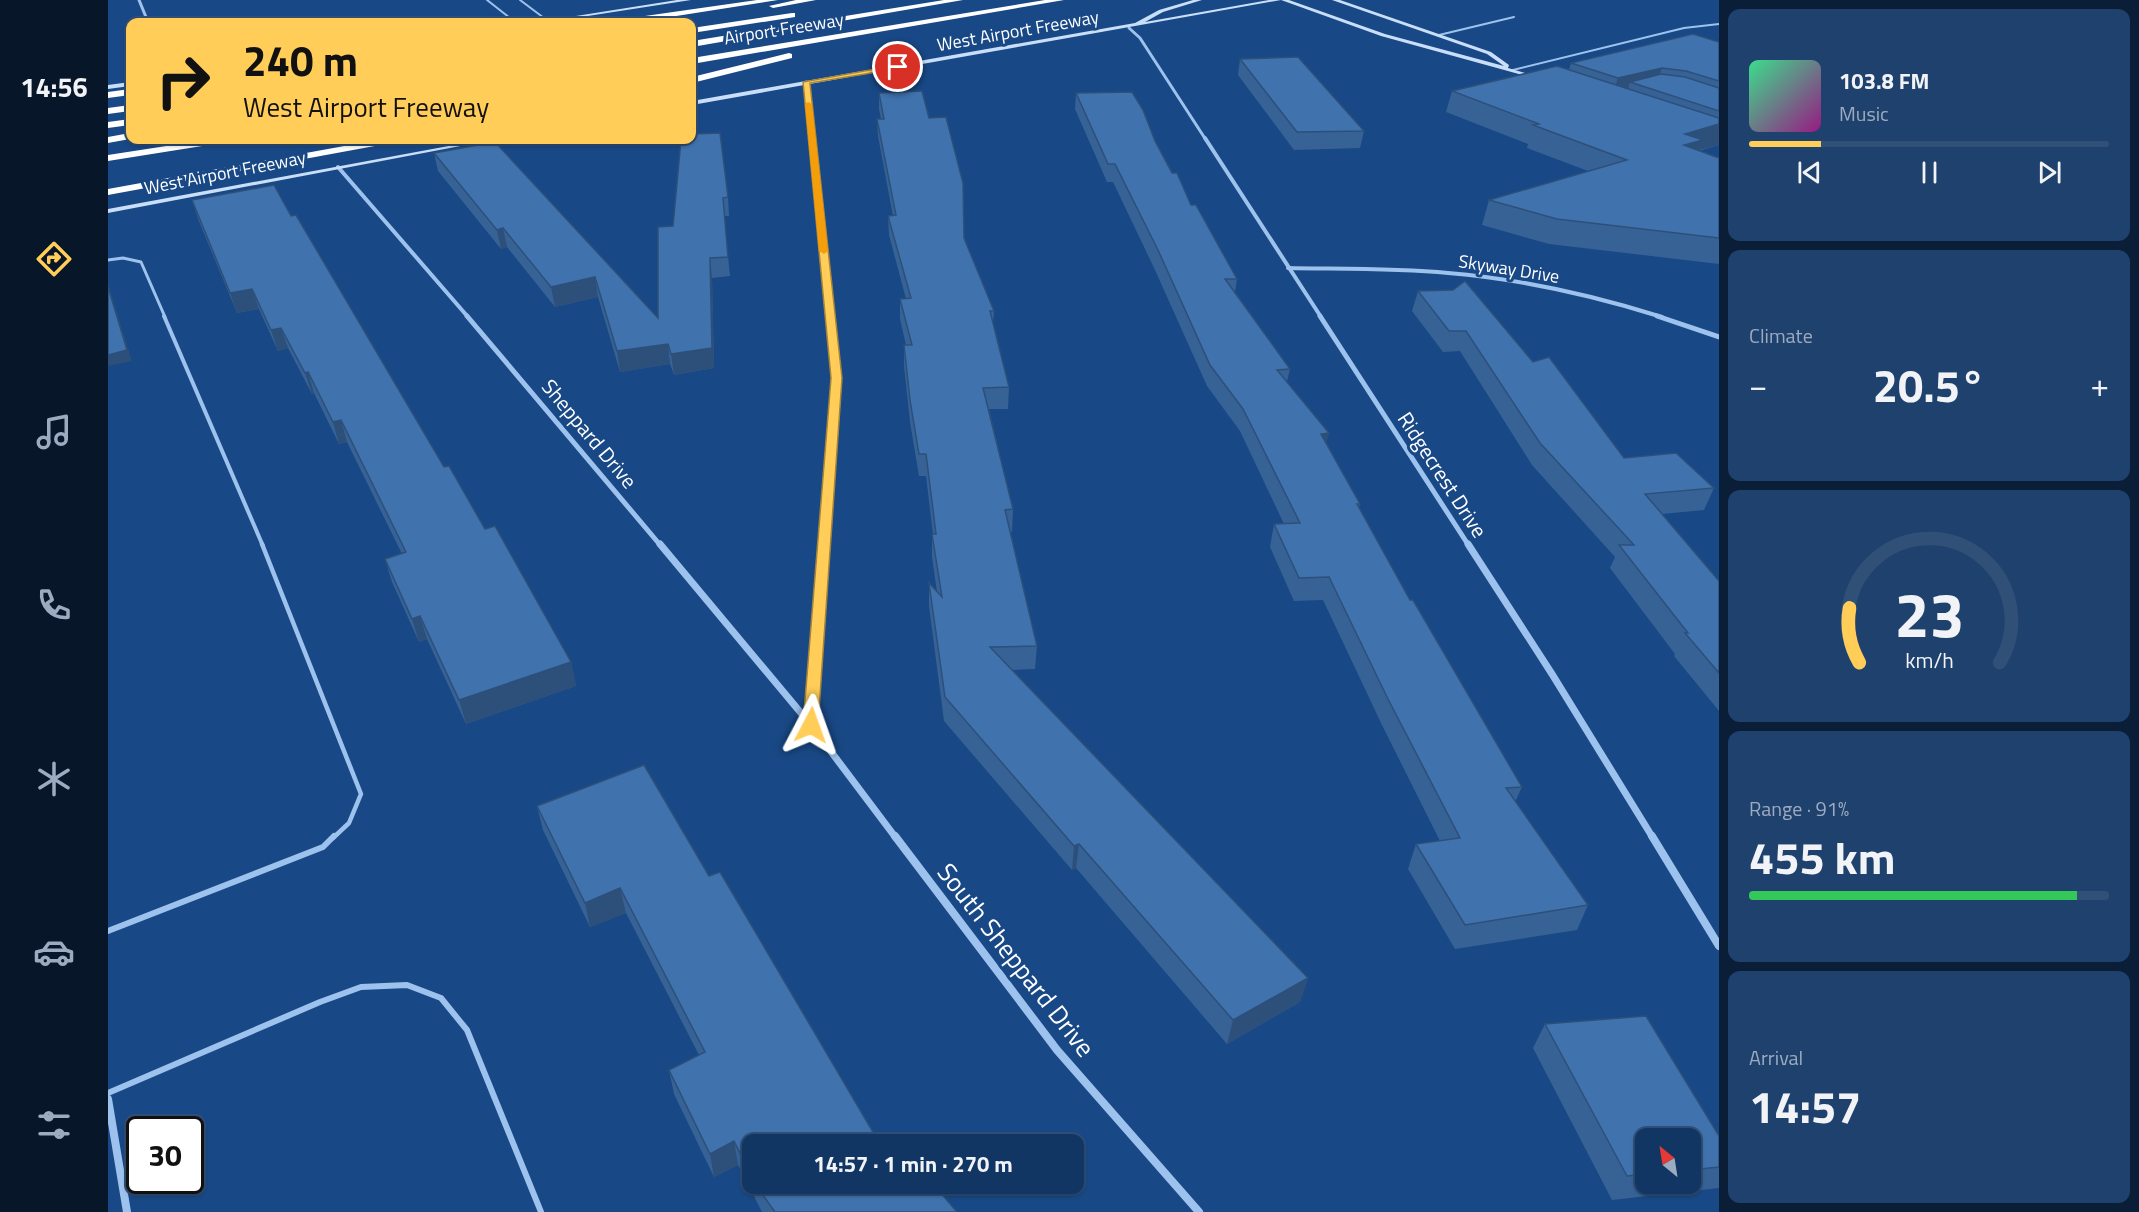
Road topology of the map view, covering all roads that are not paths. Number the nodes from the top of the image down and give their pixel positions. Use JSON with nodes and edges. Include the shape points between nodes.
{"nodes":[{"id":1,"x":139,"y":0,"type":"edge"},
{"id":2,"x":487,"y":0,"type":"edge"},
{"id":3,"x":520,"y":0,"type":"edge"},
{"id":4,"x":688,"y":0,"type":"edge"},
{"id":5,"x":774,"y":0,"type":"edge"},
{"id":6,"x":812,"y":0,"type":"edge"},
{"id":7,"x":959,"y":0,"type":"edge"},
{"id":8,"x":1060,"y":0,"type":"edge"},
{"id":9,"x":1199,"y":0,"type":"edge"},
{"id":10,"x":1278,"y":0,"type":"edge"},
{"id":11,"x":1284,"y":0,"type":"edge"},
{"id":12,"x":1335,"y":0,"type":"edge"},
{"id":13,"x":804,"y":13,"type":"dead end"},
{"id":14,"x":1514,"y":17,"type":"dead end"},
{"id":15,"x":146,"y":18,"type":"edge"},
{"id":16,"x":510,"y":18,"type":"edge"},
{"id":17,"x":544,"y":18,"type":"edge"},
{"id":18,"x":568,"y":18,"type":"edge"},
{"id":19,"x":651,"y":18,"type":"edge"},
{"id":20,"x":696,"y":18,"type":"edge"},
{"id":21,"x":915,"y":24,"type":"junction"},
{"id":22,"x":1719,"y":24,"type":"edge"},
{"id":23,"x":1129,"y":28,"type":"junction"},
{"id":24,"x":696,"y":30,"type":"edge"},
{"id":25,"x":1439,"y":35,"type":"junction"},
{"id":26,"x":696,"y":43,"type":"edge"},
{"id":27,"x":696,"y":60,"type":"edge"},
{"id":28,"x":1513,"y":70,"type":"junction"},
{"id":29,"x":696,"y":79,"type":"edge"},
{"id":30,"x":1543,"y":80,"type":"edge"},
{"id":31,"x":806,"y":82,"type":"junction"},
{"id":32,"x":126,"y":85,"type":"edge"},
{"id":33,"x":108,"y":87,"type":"edge"},
{"id":34,"x":126,"y":93,"type":"edge"},
{"id":35,"x":108,"y":95,"type":"edge"},
{"id":36,"x":696,"y":102,"type":"edge"},
{"id":37,"x":126,"y":109,"type":"edge"},
{"id":38,"x":108,"y":111,"type":"edge"},
{"id":39,"x":126,"y":123,"type":"edge"},
{"id":40,"x":108,"y":125,"type":"edge"},
{"id":41,"x":126,"y":137,"type":"edge"},
{"id":42,"x":108,"y":140,"type":"edge"},
{"id":43,"x":196,"y":144,"type":"edge"},
{"id":44,"x":369,"y":144,"type":"edge"},
{"id":45,"x":467,"y":144,"type":"edge"},
{"id":46,"x":108,"y":158,"type":"edge"},
{"id":47,"x":338,"y":167,"type":"junction"},
{"id":48,"x":108,"y":192,"type":"edge"},
{"id":49,"x":108,"y":211,"type":"edge"},
{"id":50,"x":108,"y":260,"type":"edge"},
{"id":51,"x":1288,"y":268,"type":"junction"},
{"id":52,"x":1719,"y":337,"type":"edge"},
{"id":53,"x":811,"y":725,"type":"junction"},
{"id":54,"x":108,"y":931,"type":"edge"},
{"id":55,"x":1719,"y":946,"type":"edge"},
{"id":56,"x":108,"y":1092,"type":"edge"},
{"id":57,"x":108,"y":1099,"type":"edge"},
{"id":58,"x":127,"y":1212,"type":"edge"},
{"id":59,"x":541,"y":1212,"type":"edge"},
{"id":60,"x":1199,"y":1212,"type":"edge"}],
"edges":[{"from":1,"to":15,"type":"street"},
{"from":2,"to":16,"type":"lane"},
{"from":3,"to":17,"type":"lane"},
{"from":4,"to":18,"type":"main road"},
{"from":5,"to":19,"type":"highway"},
{"from":6,"to":20,"type":"highway","name":"Airport Freeway"},
{"from":7,"to":26,"type":"highway"},
{"from":8,"to":21,"type":"highway","name":"Airport Freeway"},
{"from":9,"to":23,"type":"main road","via":[[1161,11]]},
{"from":10,"to":23,"type":"main road","name":"West Airport Freeway"},
{"from":11,"to":28,"type":"main road","via":[[1404,42]]},
{"from":12,"to":25,"type":"main road"},
{"from":13,"to":24,"type":"highway"},
{"from":14,"to":25,"type":"lane"},
{"from":21,"to":27,"type":"highway","name":"Airport Freeway"},
{"from":21,"to":29,"type":"highway"},
{"from":22,"to":28,"type":"lane","via":[[1684,28]]},
{"from":23,"to":31,"type":"main road","name":"West Airport Freeway"},
{"from":23,"to":51,"type":"street","name":"Ridgecrest Drive","via":[[1140,38]]},
{"from":25,"to":28,"type":"main road","via":[[1489,53]]},
{"from":28,"to":30,"type":"main road"},
{"from":31,"to":36,"type":"main road","name":"West Airport Freeway"},
{"from":31,"to":53,"type":"street","via":[[837,378]]},
{"from":32,"to":33,"type":"main road"},
{"from":34,"to":35,"type":"highway"},
{"from":37,"to":38,"type":"highway"},
{"from":39,"to":40,"type":"highway"},
{"from":41,"to":42,"type":"highway"},
{"from":43,"to":46,"type":"highway"},
{"from":44,"to":48,"type":"highway"},
{"from":45,"to":47,"type":"main road","name":"West Airport Freeway"},
{"from":47,"to":49,"type":"main road","name":"West Airport Freeway"},
{"from":47,"to":53,"type":"street","name":"Sheppard Drive","via":[[542,403]]},
{"from":50,"to":54,"type":"lane","via":[[141,262],[248,508],[361,794],[349,823],[322,847]]},
{"from":51,"to":52,"type":"street","name":"Skyway Drive","via":[[1450,273],[1534,285],[1631,307]]},
{"from":51,"to":55,"type":"street","name":"Ridgecrest Drive","via":[[1552,674]]},
{"from":53,"to":60,"type":"street","name":"South Sheppard Drive","via":[[1057,1050]]},
{"from":56,"to":59,"type":"lane","via":[[361,987],[407,985],[441,998],[467,1030]]},
{"from":57,"to":58,"type":"street"}]}
